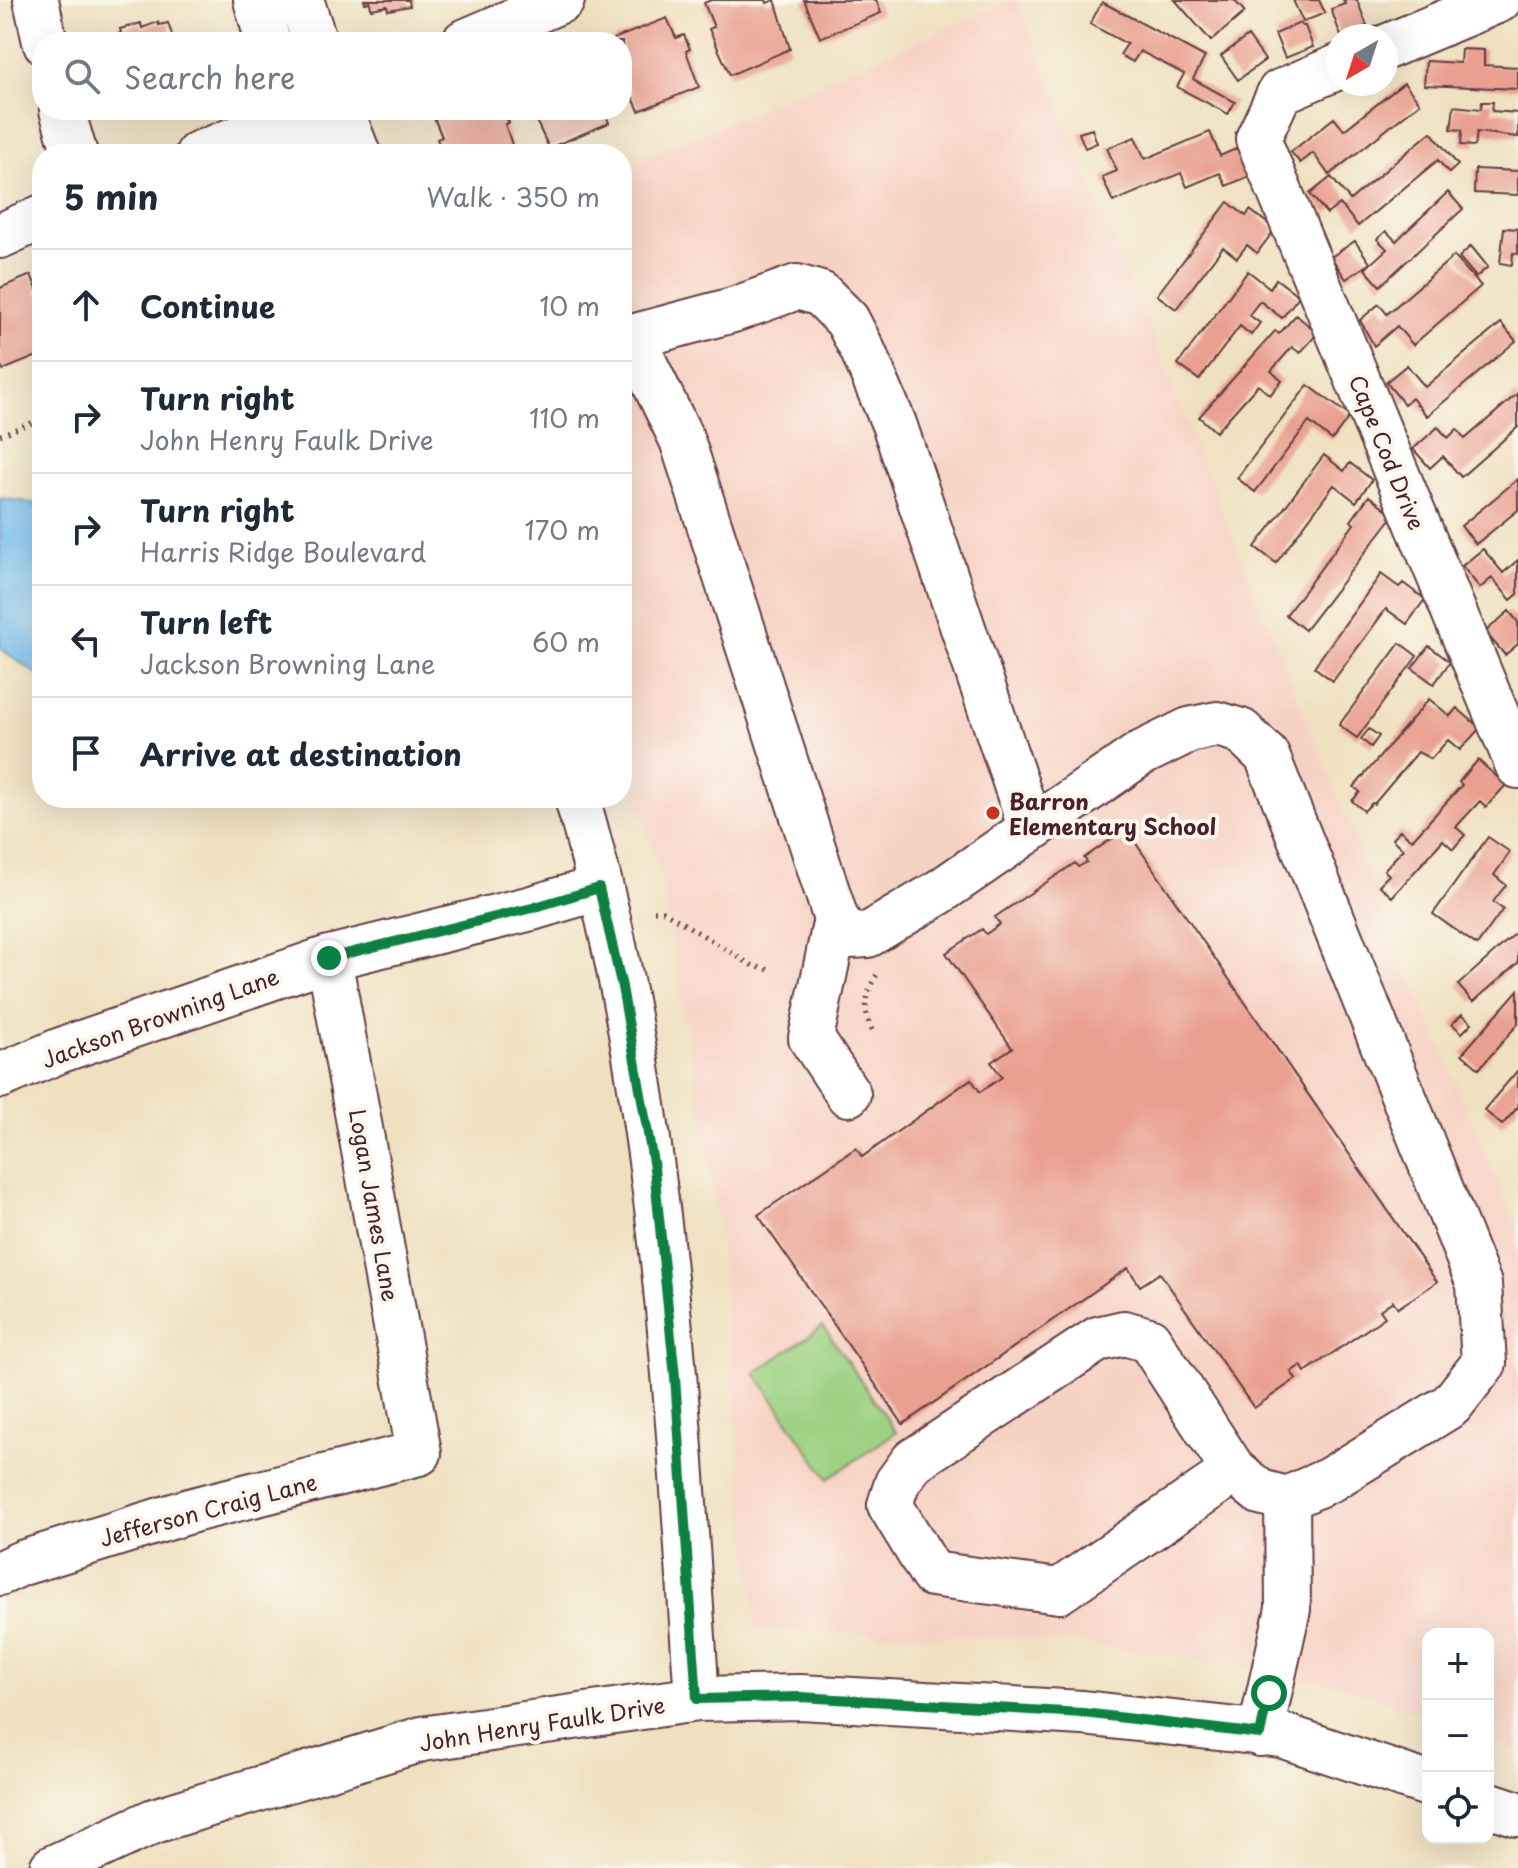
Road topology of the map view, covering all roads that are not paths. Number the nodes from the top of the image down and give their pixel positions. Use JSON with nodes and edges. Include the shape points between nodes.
{"nodes":[{"id":1,"x":36,"y":0,"type":"edge"},
{"id":2,"x":256,"y":0,"type":"edge"},
{"id":3,"x":301,"y":0,"type":"edge"},
{"id":4,"x":562,"y":0,"type":"edge"},
{"id":5,"x":1499,"y":0,"type":"edge"},
{"id":6,"x":514,"y":9,"type":"edge"},
{"id":7,"x":43,"y":32,"type":"edge"},
{"id":8,"x":265,"y":32,"type":"edge"},
{"id":9,"x":312,"y":32,"type":"edge"},
{"id":10,"x":479,"y":32,"type":"edge"},
{"id":11,"x":1398,"y":42,"type":"edge"},
{"id":12,"x":1326,"y":72,"type":"edge"},
{"id":13,"x":65,"y":120,"type":"edge"},
{"id":14,"x":345,"y":120,"type":"edge"},
{"id":15,"x":302,"y":122,"type":"edge"},
{"id":16,"x":72,"y":144,"type":"edge"},
{"id":17,"x":230,"y":144,"type":"edge"},
{"id":18,"x":354,"y":144,"type":"edge"},
{"id":19,"x":32,"y":222,"type":"edge"},
{"id":20,"x":0,"y":236,"type":"edge"},
{"id":21,"x":632,"y":336,"type":"edge"},
{"id":22,"x":632,"y":346,"type":"edge"},
{"id":23,"x":1518,"y":766,"type":"edge"},
{"id":24,"x":579,"y":808,"type":"edge"},
{"id":25,"x":1031,"y":829,"type":"junction"},
{"id":26,"x":599,"y":888,"type":"junction"},
{"id":27,"x":836,"y":919,"type":"junction"},
{"id":28,"x":329,"y":958,"type":"junction"},
{"id":29,"x":0,"y":1076,"type":"edge"},
{"id":30,"x":848,"y":1094,"type":"dead end"},
{"id":31,"x":419,"y":1453,"type":"joint"},
{"id":32,"x":1234,"y":1471,"type":"junction"},
{"id":33,"x":1287,"y":1499,"type":"junction"},
{"id":34,"x":0,"y":1573,"type":"edge"},
{"id":35,"x":697,"y":1699,"type":"junction"},
{"id":36,"x":1260,"y":1734,"type":"junction"},
{"id":37,"x":1422,"y":1782,"type":"edge"},
{"id":38,"x":1494,"y":1806,"type":"edge"},
{"id":39,"x":1518,"y":1814,"type":"edge"},
{"id":40,"x":52,"y":1868,"type":"edge"}],
"edges":[{"from":1,"to":7,"type":"street"},
{"from":2,"to":8,"type":"street"},
{"from":3,"to":9,"type":"street"},
{"from":4,"to":6,"type":"street"},
{"from":5,"to":11,"type":"street"},
{"from":6,"to":10,"type":"street"},
{"from":12,"to":23,"type":"street","name":"Cape Cod Drive","via":[[1280,92],[1258,139]]},
{"from":13,"to":16,"type":"street"},
{"from":14,"to":18,"type":"street"},
{"from":15,"to":17,"type":"street"},
{"from":19,"to":20,"type":"street"},
{"from":21,"to":25,"type":"street","via":[[797,287],[821,294],[847,320],[894,424]]},
{"from":22,"to":27,"type":"street","via":[[682,440]]},
{"from":24,"to":26,"type":"street"},
{"from":25,"to":27,"type":"street","via":[[868,935],[849,936]]},
{"from":25,"to":33,"type":"street","via":[[1140,754],[1189,730],[1217,724],[1241,731],[1267,756],[1479,1284],[1484,1363],[1451,1405],[1331,1479]]},
{"from":26,"to":28,"type":"street","name":"Jackson Browning Lane"},
{"from":26,"to":35,"type":"street","via":[[654,1168],[675,1377]]},
{"from":27,"to":30,"type":"street","via":[[811,1038]]},
{"from":28,"to":29,"type":"street","name":"Jackson Browning Lane"},
{"from":28,"to":31,"type":"street","name":"Logan James Lane"},
{"from":31,"to":34,"type":"street","name":"Jefferson Craig Lane","via":[[193,1510]]},
{"from":32,"to":32,"type":"street","via":[[1059,1591],[932,1574],[890,1505],[913,1461],[1098,1339],[1124,1333],[1149,1340]]},
{"from":32,"to":33,"type":"street","via":[[1260,1492]]},
{"from":33,"to":36,"type":"street","via":[[1288,1609]]},
{"from":35,"to":36,"type":"street","name":"John Henry Faulk Drive","via":[[800,1697],[1083,1713]]},
{"from":35,"to":40,"type":"street","name":"John Henry Faulk Drive","via":[[422,1739],[154,1821]]},
{"from":36,"to":37,"type":"street","name":"John Henry Faulk Drive","via":[[1281,1735]]},
{"from":38,"to":39,"type":"street"}]}
